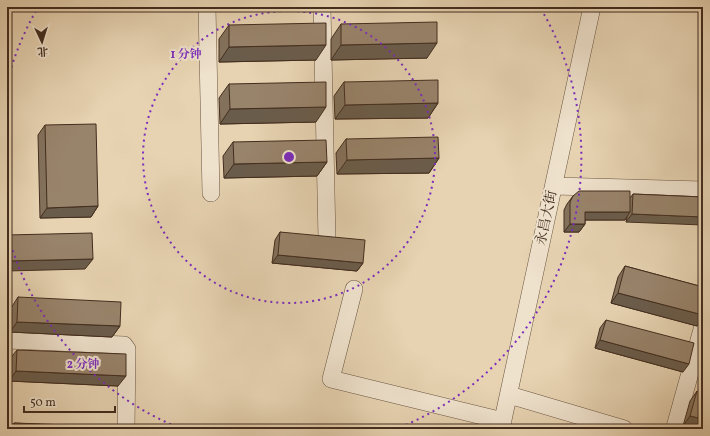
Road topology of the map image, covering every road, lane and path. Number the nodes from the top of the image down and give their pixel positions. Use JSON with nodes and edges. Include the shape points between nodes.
{"nodes":[{"id":1,"x":207,"y":7,"type":"edge"},
{"id":2,"x":322,"y":7,"type":"edge"},
{"id":3,"x":592,"y":7,"type":"edge"},
{"id":4,"x":554,"y":186,"type":"junction"},
{"id":5,"x":703,"y":190,"type":"edge"},
{"id":6,"x":211,"y":193,"type":"dead end"},
{"id":7,"x":327,"y":239,"type":"edge"},
{"id":8,"x":354,"y":289,"type":"dead end"},
{"id":9,"x":703,"y":326,"type":"edge"},
{"id":10,"x":7,"y":340,"type":"edge"},
{"id":11,"x":509,"y":395,"type":"junction"},
{"id":12,"x":502,"y":425,"type":"edge"},
{"id":13,"x":675,"y":427,"type":"dead end"},
{"id":14,"x":126,"y":429,"type":"edge"},
{"id":15,"x":624,"y":429,"type":"edge"}],
"edges":[{"from":1,"to":6,"type":"street"},
{"from":2,"to":7,"type":"street"},
{"from":3,"to":4,"type":"street","name":"永昌大街"},
{"from":4,"to":5,"type":"street"},
{"from":4,"to":11,"type":"street","name":"永昌大街"},
{"from":8,"to":12,"type":"street","via":[[331,379]]},
{"from":9,"to":13,"type":"street"},
{"from":10,"to":14,"type":"street","via":[[124,345],[128,349]]},
{"from":11,"to":12,"type":"street","name":"永昌大街"},
{"from":11,"to":15,"type":"street"}]}
